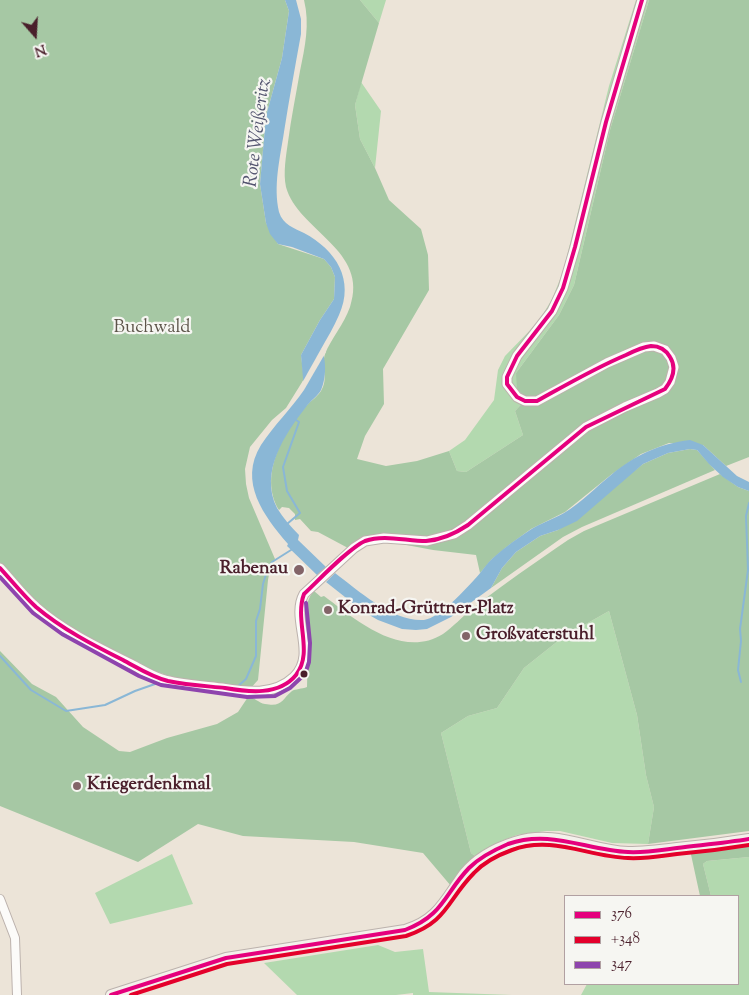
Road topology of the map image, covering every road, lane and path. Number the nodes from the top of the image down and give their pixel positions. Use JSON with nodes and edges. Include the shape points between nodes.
{"nodes":[{"id":1,"x":642,"y":0,"type":"edge"},
{"id":2,"x":0,"y":568,"type":"edge"},
{"id":3,"x":749,"y":839,"type":"edge"},
{"id":4,"x":0,"y":899,"type":"edge"},
{"id":5,"x":17,"y":995,"type":"edge"},
{"id":6,"x":111,"y":995,"type":"edge"}],
"edges":[{"from":1,"to":2,"type":"street","via":[[563,288],[552,311],[517,356],[507,384],[517,397],[537,401],[627,354],[654,346],[665,350],[674,367],[665,388],[586,428],[468,526],[454,534],[427,541],[384,538],[365,541],[354,548],[301,599],[303,661],[300,670],[273,690],[234,690],[162,679],[66,629],[37,608]]},
{"from":3,"to":6,"type":"main road","via":[[627,852],[550,837],[517,841],[482,858],[465,874],[437,912],[417,926],[226,958]]},
{"from":4,"to":5,"type":"street","via":[[15,938]]}]}
